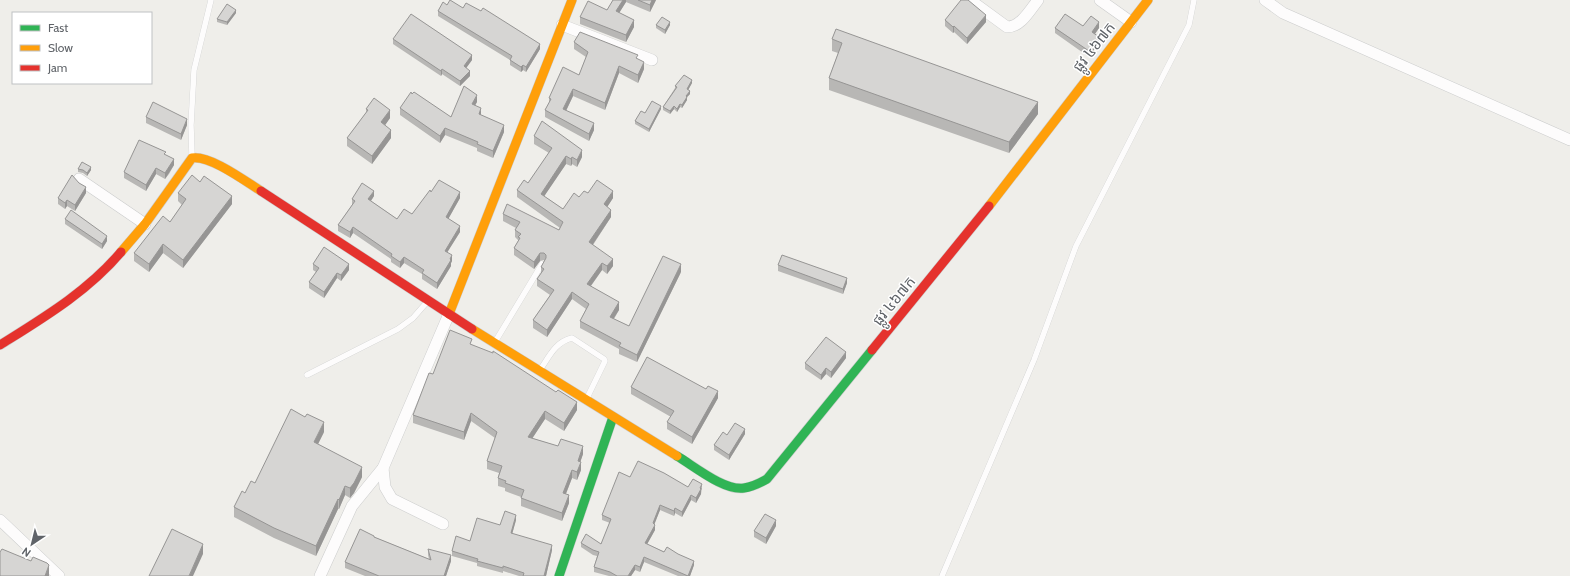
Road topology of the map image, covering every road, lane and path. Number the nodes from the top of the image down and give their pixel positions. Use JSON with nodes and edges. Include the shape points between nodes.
{"nodes":[{"id":1,"x":572,"y":0,"type":"edge"},
{"id":2,"x":970,"y":0,"type":"edge"},
{"id":3,"x":1038,"y":0,"type":"edge"},
{"id":4,"x":1100,"y":0,"type":"edge"},
{"id":5,"x":1148,"y":0,"type":"edge"},
{"id":6,"x":1194,"y":0,"type":"edge"},
{"id":7,"x":1265,"y":0,"type":"edge"},
{"id":8,"x":209,"y":1,"type":"edge"},
{"id":9,"x":1131,"y":22,"type":"junction"},
{"id":10,"x":562,"y":25,"type":"junction"},
{"id":11,"x":652,"y":60,"type":"dead end"},
{"id":12,"x":1570,"y":140,"type":"edge"},
{"id":13,"x":192,"y":158,"type":"junction"},
{"id":14,"x":79,"y":179,"type":"dead end"},
{"id":15,"x":145,"y":224,"type":"junction"},
{"id":16,"x":542,"y":264,"type":"edge"},
{"id":17,"x":429,"y":300,"type":"junction"},
{"id":18,"x":450,"y":314,"type":"junction"},
{"id":19,"x":495,"y":342,"type":"junction"},
{"id":20,"x":0,"y":345,"type":"edge"},
{"id":21,"x":540,"y":370,"type":"junction"},
{"id":22,"x":307,"y":375,"type":"dead end"},
{"id":23,"x":586,"y":400,"type":"junction"},
{"id":24,"x":613,"y":417,"type":"junction"},
{"id":25,"x":383,"y":468,"type":"junction"},
{"id":26,"x":0,"y":520,"type":"edge"},
{"id":27,"x":442,"y":524,"type":"dead end"},
{"id":28,"x":59,"y":576,"type":"edge"},
{"id":29,"x":320,"y":576,"type":"edge"},
{"id":30,"x":559,"y":576,"type":"edge"},
{"id":31,"x":942,"y":576,"type":"edge"}],
"edges":[{"from":1,"to":10,"type":"street"},
{"from":2,"to":3,"type":"street","via":[[1007,27],[1013,27],[1019,24]]},
{"from":4,"to":9,"type":"street"},
{"from":5,"to":9,"type":"street","name":"ផ្លូវ ៤៦៧ក"},
{"from":6,"to":31,"type":"lane","via":[[1189,25],[1076,246],[1034,360]]},
{"from":7,"to":12,"type":"street","via":[[1283,13]]},
{"from":8,"to":13,"type":"lane","via":[[194,70]]},
{"from":9,"to":24,"type":"street","name":"ផ្លូវ ៤៦៧ក","via":[[961,242],[767,479],[750,488],[733,488]]},
{"from":10,"to":11,"type":"street"},
{"from":10,"to":18,"type":"street"},
{"from":13,"to":15,"type":"street"},
{"from":13,"to":17,"type":"street","name":"ផ្លូវ ៤៦៧ក","via":[[198,157],[226,168]]},
{"from":14,"to":15,"type":"street"},
{"from":15,"to":20,"type":"street","via":[[116,258],[84,289]]},
{"from":16,"to":19,"type":"lane"},
{"from":17,"to":18,"type":"street","name":"ផ្លូវ ៤៦៧ក"},
{"from":17,"to":22,"type":"lane","via":[[413,318],[398,329]]},
{"from":18,"to":19,"type":"street","name":"ផ្លូវ ៤៦៧ក"},
{"from":18,"to":25,"type":"street"},
{"from":19,"to":21,"type":"street","name":"ផ្លូវ ៤៦៧ក"},
{"from":21,"to":23,"type":"street","name":"ផ្លូវ ៤៦៧ក"},
{"from":21,"to":23,"type":"lane","via":[[562,340],[572,338],[605,361]]},
{"from":23,"to":24,"type":"street","name":"ផ្លូវ ៤៦៧ក"},
{"from":24,"to":30,"type":"street"},
{"from":25,"to":27,"type":"street","via":[[385,487],[392,499]]},
{"from":25,"to":29,"type":"street","via":[[352,506]]},
{"from":26,"to":28,"type":"street"}]}
